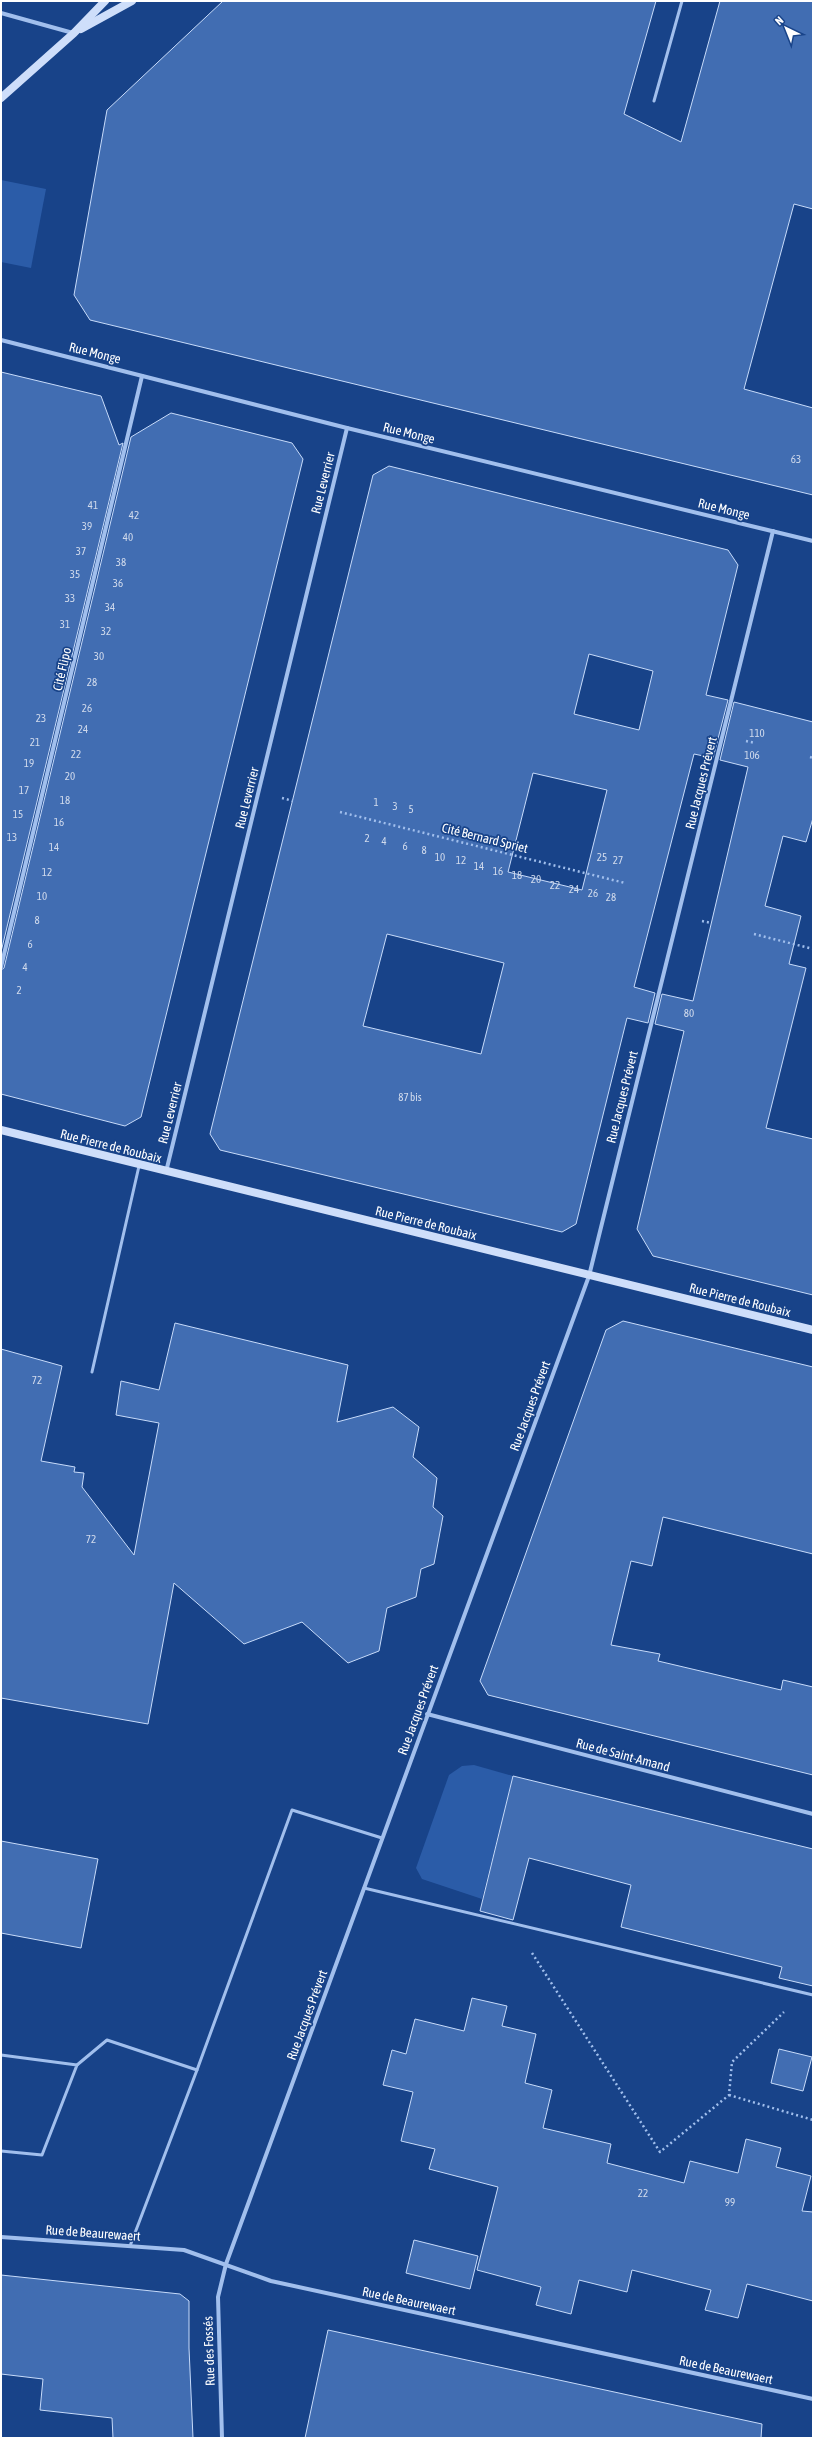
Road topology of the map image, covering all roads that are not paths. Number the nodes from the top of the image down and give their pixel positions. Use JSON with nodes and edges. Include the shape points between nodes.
{"nodes":[{"id":1,"x":105,"y":1,"type":"edge"},
{"id":2,"x":132,"y":1,"type":"edge"},
{"id":3,"x":682,"y":1,"type":"edge"},
{"id":4,"x":1,"y":13,"type":"edge"},
{"id":5,"x":74,"y":33,"type":"junction"},
{"id":6,"x":1,"y":98,"type":"edge"},
{"id":7,"x":654,"y":101,"type":"dead end"},
{"id":8,"x":1,"y":340,"type":"edge"},
{"id":9,"x":142,"y":376,"type":"junction"},
{"id":10,"x":347,"y":428,"type":"junction"},
{"id":11,"x":773,"y":531,"type":"junction"},
{"id":12,"x":813,"y":541,"type":"edge"},
{"id":13,"x":1,"y":967,"type":"edge"},
{"id":14,"x":1,"y":1130,"type":"edge"},
{"id":15,"x":1,"y":1136,"type":"edge"},
{"id":16,"x":32,"y":1139,"type":"junction"},
{"id":17,"x":139,"y":1166,"type":"junction"},
{"id":18,"x":166,"y":1172,"type":"junction"},
{"id":19,"x":589,"y":1276,"type":"junction"},
{"id":20,"x":813,"y":1330,"type":"edge"},
{"id":21,"x":92,"y":1372,"type":"dead end"},
{"id":22,"x":427,"y":1714,"type":"junction"},
{"id":23,"x":813,"y":1814,"type":"edge"},
{"id":24,"x":382,"y":1838,"type":"junction"},
{"id":25,"x":364,"y":1888,"type":"junction"},
{"id":26,"x":813,"y":1996,"type":"edge"},
{"id":27,"x":1,"y":2055,"type":"edge"},
{"id":28,"x":77,"y":2064,"type":"junction"},
{"id":29,"x":197,"y":2070,"type":"junction"},
{"id":30,"x":1,"y":2151,"type":"edge"},
{"id":31,"x":1,"y":2237,"type":"edge"},
{"id":32,"x":130,"y":2246,"type":"junction"},
{"id":33,"x":226,"y":2264,"type":"junction"},
{"id":34,"x":813,"y":2399,"type":"edge"},
{"id":35,"x":222,"y":2438,"type":"edge"}],
"edges":[{"from":1,"to":5,"type":"street"},
{"from":2,"to":5,"type":"street"},
{"from":3,"to":7,"type":"lane"},
{"from":4,"to":5,"type":"street"},
{"from":5,"to":6,"type":"street"},
{"from":8,"to":9,"type":"street","name":"Rue Monge"},
{"from":9,"to":10,"type":"street","name":"Rue Monge"},
{"from":9,"to":13,"type":"street","name":"Cité Flipo"},
{"from":10,"to":11,"type":"street","name":"Rue Monge"},
{"from":10,"to":18,"type":"street","name":"Rue Leverrier"},
{"from":11,"to":12,"type":"street","name":"Rue Monge"},
{"from":11,"to":19,"type":"street","name":"Rue Jacques Prévert"},
{"from":14,"to":16,"type":"street","name":"Rue Pierre de Roubaix"},
{"from":15,"to":16,"type":"street","name":"Rue Pierre de Roubaix"},
{"from":16,"to":17,"type":"street","name":"Rue Pierre de Roubaix"},
{"from":17,"to":18,"type":"street","name":"Rue Pierre de Roubaix"},
{"from":17,"to":21,"type":"lane"},
{"from":18,"to":19,"type":"street","name":"Rue Pierre de Roubaix"},
{"from":19,"to":20,"type":"street","name":"Rue Pierre de Roubaix"},
{"from":19,"to":22,"type":"street","name":"Rue Jacques Prévert"},
{"from":22,"to":23,"type":"street","name":"Rue de Saint-Amand"},
{"from":22,"to":24,"type":"street","name":"Rue Jacques Prévert"},
{"from":24,"to":25,"type":"street","name":"Rue Jacques Prévert"},
{"from":24,"to":29,"type":"lane","via":[[292,1810]]},
{"from":25,"to":26,"type":"lane"},
{"from":25,"to":33,"type":"street","name":"Rue Jacques Prévert"},
{"from":27,"to":28,"type":"lane"},
{"from":28,"to":29,"type":"lane","via":[[108,2040]]},
{"from":28,"to":30,"type":"lane","via":[[42,2156]]},
{"from":29,"to":32,"type":"lane"},
{"from":31,"to":32,"type":"street","name":"Rue de Beaurewaert"},
{"from":32,"to":33,"type":"street","name":"Rue de Beaurewaert","via":[[184,2250]]},
{"from":33,"to":34,"type":"street","name":"Rue de Beaurewaert","via":[[271,2281]]},
{"from":33,"to":35,"type":"street","name":"Rue des Fossés","via":[[218,2297]]}]}
